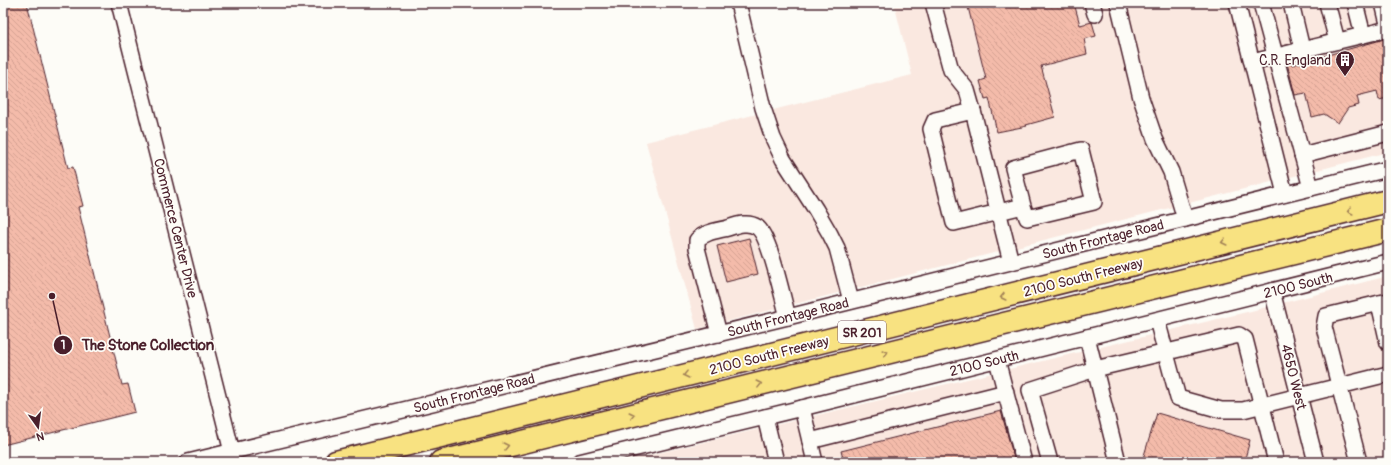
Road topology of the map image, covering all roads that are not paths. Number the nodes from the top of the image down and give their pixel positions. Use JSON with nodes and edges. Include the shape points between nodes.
{"nodes":[{"id":1,"x":119,"y":3,"type":"edge"},
{"id":2,"x":738,"y":3,"type":"edge"},
{"id":3,"x":933,"y":3,"type":"edge"},
{"id":4,"x":1118,"y":3,"type":"edge"},
{"id":5,"x":1237,"y":3,"type":"edge"},
{"id":6,"x":1261,"y":3,"type":"edge"},
{"id":7,"x":1291,"y":3,"type":"edge"},
{"id":8,"x":1327,"y":3,"type":"edge"},
{"id":9,"x":1355,"y":3,"type":"edge"},
{"id":10,"x":1383,"y":3,"type":"edge"},
{"id":11,"x":1388,"y":24,"type":"edge"},
{"id":12,"x":1388,"y":29,"type":"edge"},
{"id":13,"x":1363,"y":35,"type":"junction"},
{"id":14,"x":1337,"y":41,"type":"junction"},
{"id":15,"x":1302,"y":49,"type":"junction"},
{"id":16,"x":1276,"y":56,"type":"junction"},
{"id":17,"x":1252,"y":62,"type":"junction"},
{"id":18,"x":973,"y":111,"type":"junction"},
{"id":19,"x":1388,"y":133,"type":"edge"},
{"id":20,"x":1302,"y":155,"type":"junction"},
{"id":21,"x":1388,"y":169,"type":"edge"},
{"id":22,"x":1016,"y":180,"type":"junction"},
{"id":23,"x":992,"y":187,"type":"junction"},
{"id":24,"x":1311,"y":188,"type":"junction"},
{"id":25,"x":1285,"y":194,"type":"junction"},
{"id":26,"x":1388,"y":201,"type":"edge"},
{"id":27,"x":1023,"y":206,"type":"junction"},
{"id":28,"x":999,"y":212,"type":"junction"},
{"id":29,"x":1185,"y":219,"type":"junction"},
{"id":30,"x":1388,"y":230,"type":"edge"},
{"id":31,"x":1011,"y":262,"type":"junction"},
{"id":32,"x":1388,"y":262,"type":"edge"},
{"id":33,"x":1272,"y":291,"type":"junction"},
{"id":34,"x":851,"y":301,"type":"junction"},
{"id":35,"x":1383,"y":302,"type":"edge"},
{"id":36,"x":788,"y":317,"type":"junction"},
{"id":37,"x":1157,"y":320,"type":"junction"},
{"id":38,"x":719,"y":334,"type":"junction"},
{"id":39,"x":1087,"y":337,"type":"junction"},
{"id":40,"x":1388,"y":343,"type":"edge"},
{"id":41,"x":1165,"y":352,"type":"junction"},
{"id":42,"x":997,"y":360,"type":"junction"},
{"id":43,"x":1095,"y":369,"type":"junction"},
{"id":44,"x":1388,"y":374,"type":"edge"},
{"id":45,"x":1339,"y":386,"type":"junction"},
{"id":46,"x":1006,"y":392,"type":"junction"},
{"id":47,"x":1299,"y":395,"type":"junction"},
{"id":48,"x":1261,"y":405,"type":"junction"},
{"id":49,"x":802,"y":408,"type":"junction"},
{"id":50,"x":765,"y":417,"type":"junction"},
{"id":51,"x":810,"y":441,"type":"junction"},
{"id":52,"x":232,"y":452,"type":"junction"},
{"id":53,"x":595,"y":460,"type":"edge"},
{"id":54,"x":188,"y":462,"type":"edge"},
{"id":55,"x":336,"y":462,"type":"edge"},
{"id":56,"x":441,"y":462,"type":"edge"},
{"id":57,"x":580,"y":462,"type":"edge"},
{"id":58,"x":776,"y":462,"type":"edge"},
{"id":59,"x":815,"y":462,"type":"edge"},
{"id":60,"x":1024,"y":462,"type":"edge"},
{"id":61,"x":1050,"y":462,"type":"edge"},
{"id":62,"x":1118,"y":462,"type":"edge"},
{"id":63,"x":1276,"y":462,"type":"edge"},
{"id":64,"x":1316,"y":462,"type":"edge"},
{"id":65,"x":1359,"y":462,"type":"edge"}],
"edges":[{"from":1,"to":52,"type":"street","name":"Commerce Center Drive"},
{"from":2,"to":34,"type":"street","via":[[763,108],[773,138],[837,248]]},
{"from":3,"to":18,"type":"street","via":[[951,70],[967,90]]},
{"from":4,"to":29,"type":"street","via":[[1141,98],[1155,139],[1171,172]]},
{"from":5,"to":17,"type":"street"},
{"from":6,"to":16,"type":"street"},
{"from":7,"to":15,"type":"street"},
{"from":8,"to":14,"type":"street"},
{"from":9,"to":13,"type":"street"},
{"from":10,"to":11,"type":"street"},
{"from":12,"to":13,"type":"street"},
{"from":13,"to":14,"type":"street"},
{"from":14,"to":15,"type":"street"},
{"from":15,"to":16,"type":"street"},
{"from":16,"to":17,"type":"street"},
{"from":16,"to":20,"type":"street"},
{"from":17,"to":25,"type":"street"},
{"from":18,"to":23,"type":"street"},
{"from":18,"to":28,"type":"street","via":[[936,120],[931,129],[954,223]]},
{"from":19,"to":20,"type":"street"},
{"from":20,"to":24,"type":"street"},
{"from":21,"to":24,"type":"street","name":"South Frontage Road"},
{"from":22,"to":23,"type":"street"},
{"from":22,"to":27,"type":"street"},
{"from":22,"to":27,"type":"street","via":[[1013,168],[1081,150],[1094,202],[1026,218]]},
{"from":23,"to":28,"type":"street"},
{"from":24,"to":25,"type":"street","name":"South Frontage Road"},
{"from":25,"to":29,"type":"street","name":"South Frontage Road"},
{"from":26,"to":55,"type":"highway","name":"2100 South Freeway","number":"SR 201","one_way":true},
{"from":27,"to":28,"type":"street"},
{"from":28,"to":31,"type":"street"},
{"from":29,"to":31,"type":"street","name":"South Frontage Road"},
{"from":56,"to":30,"type":"highway","name":"2100 South Freeway","number":"SR 201","one_way":true},
{"from":31,"to":34,"type":"street","name":"South Frontage Road"},
{"from":32,"to":33,"type":"street","name":"2100 South"},
{"from":33,"to":37,"type":"street","name":"2100 South"},
{"from":33,"to":47,"type":"street","name":"4650 West"},
{"from":34,"to":36,"type":"street","name":"South Frontage Road"},
{"from":35,"to":40,"type":"street"},
{"from":35,"to":45,"type":"street","via":[[1326,316],[1324,327]]},
{"from":36,"to":38,"type":"street","name":"South Frontage Road"},
{"from":36,"to":38,"type":"street","via":[[764,235],[757,227],[746,223],[703,234],[697,240]]},
{"from":37,"to":39,"type":"street","name":"2100 South"},
{"from":37,"to":41,"type":"street"},
{"from":38,"to":52,"type":"street","name":"South Frontage Road"},
{"from":39,"to":42,"type":"street","name":"2100 South"},
{"from":39,"to":43,"type":"street"},
{"from":41,"to":43,"type":"street"},
{"from":41,"to":48,"type":"street","via":[[1178,398],[1221,410],[1242,410]]},
{"from":41,"to":48,"type":"street","via":[[1238,335],[1245,339]]},
{"from":42,"to":46,"type":"street"},
{"from":42,"to":49,"type":"street","name":"2100 South"},
{"from":43,"to":61,"type":"street","via":[[1030,390]]},
{"from":43,"to":62,"type":"street"},
{"from":44,"to":45,"type":"street"},
{"from":45,"to":47,"type":"street"},
{"from":45,"to":65,"type":"street"},
{"from":46,"to":51,"type":"street"},
{"from":46,"to":60,"type":"street"},
{"from":47,"to":48,"type":"street"},
{"from":47,"to":64,"type":"street","name":"4650 West"},
{"from":48,"to":63,"type":"street"},
{"from":49,"to":50,"type":"street","name":"2100 South"},
{"from":49,"to":51,"type":"street"},
{"from":50,"to":53,"type":"street","name":"2100 South"},
{"from":50,"to":58,"type":"street"},
{"from":51,"to":59,"type":"street"},
{"from":52,"to":54,"type":"street","name":"South Frontage Road"},
{"from":53,"to":57,"type":"street","name":"2100 South"}]}
